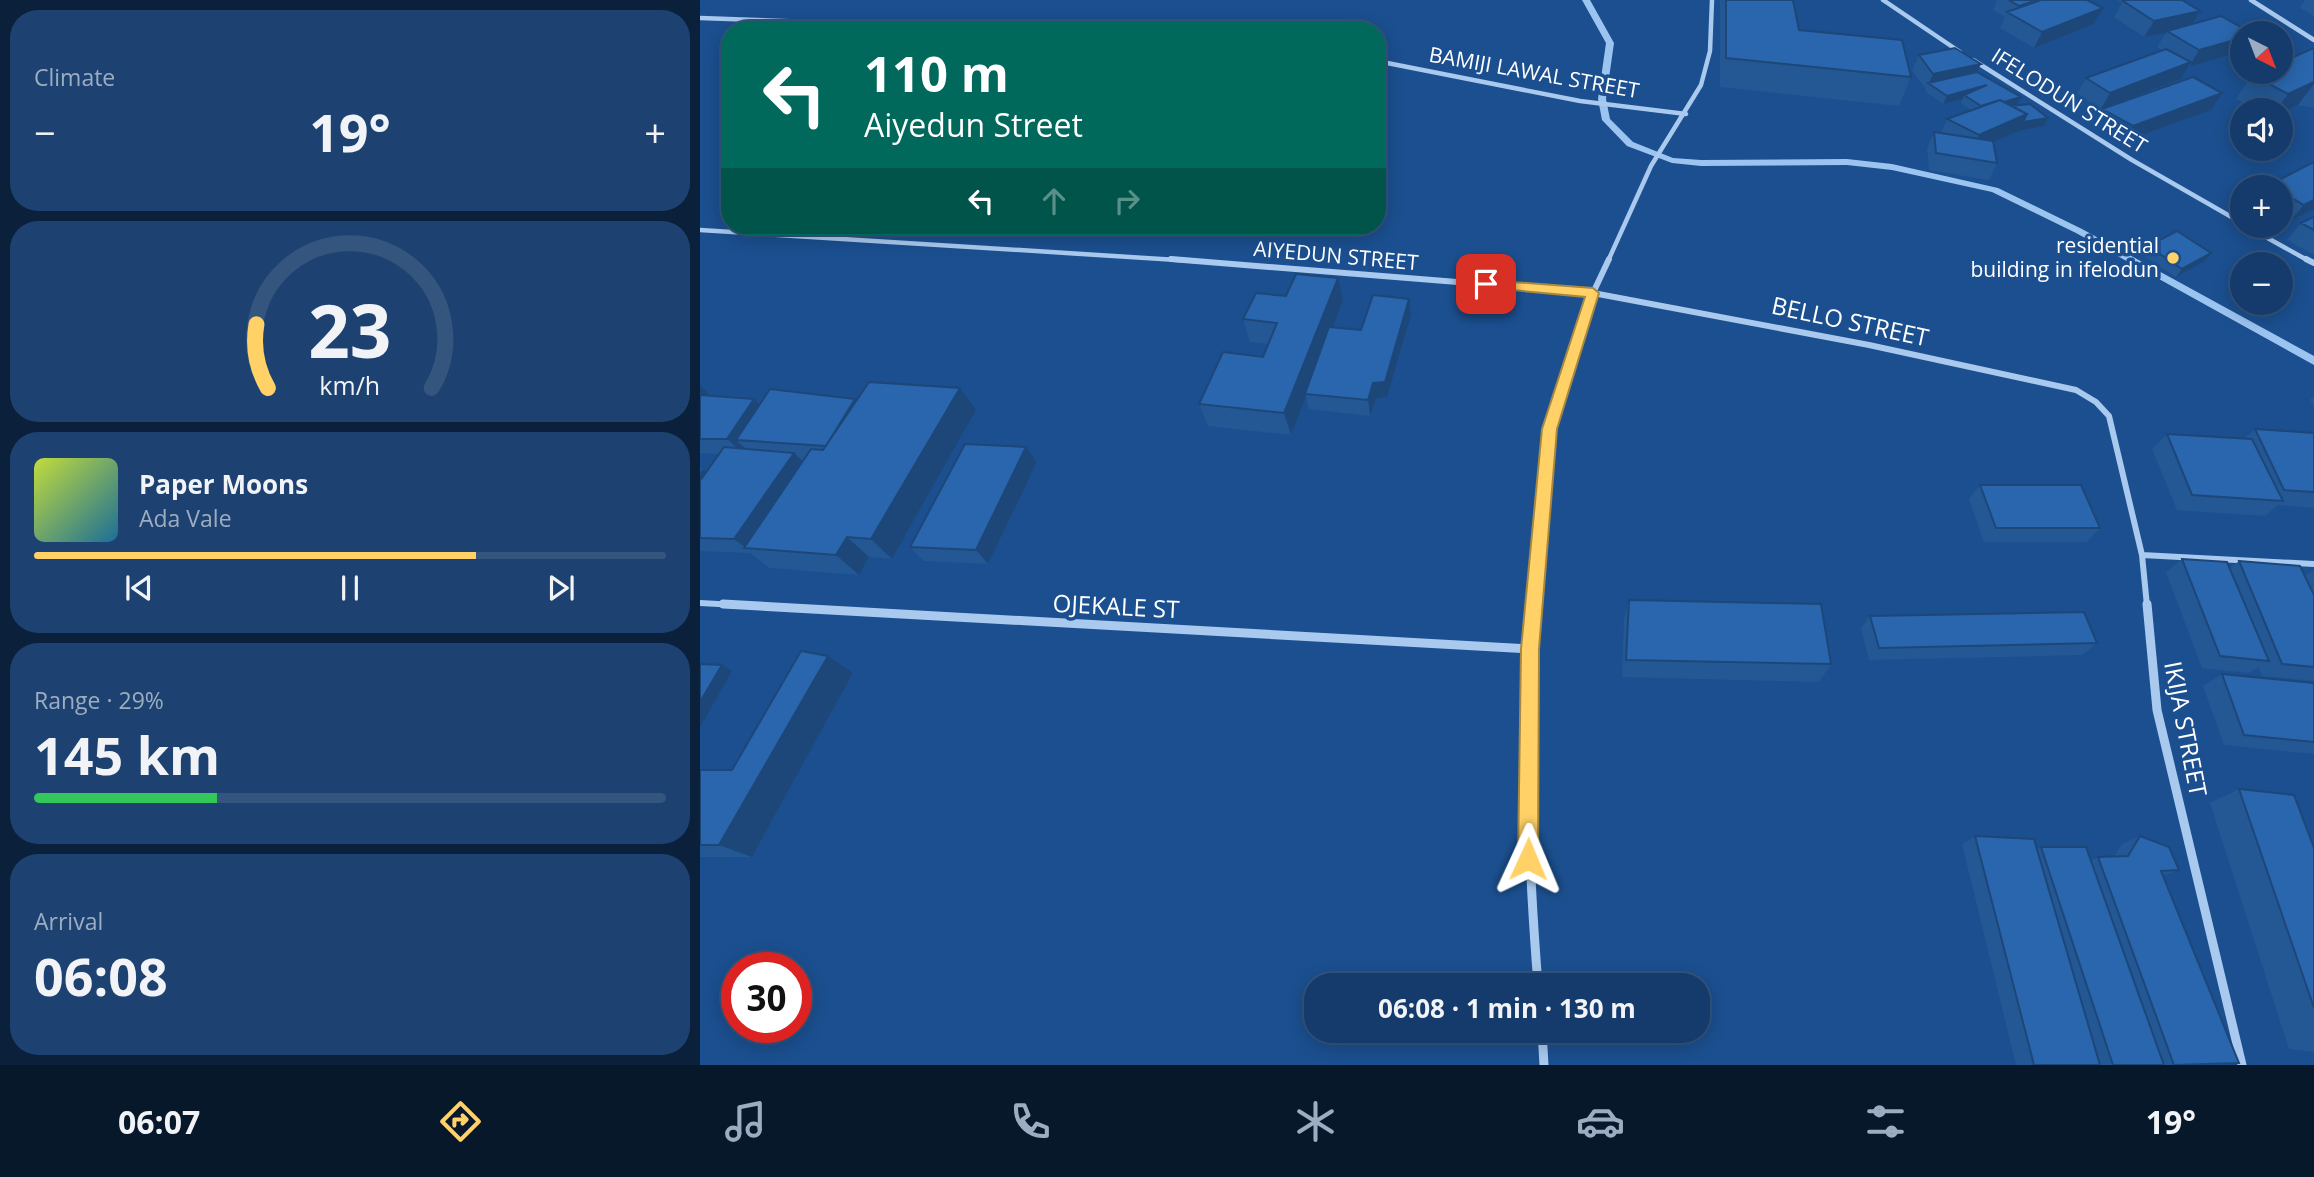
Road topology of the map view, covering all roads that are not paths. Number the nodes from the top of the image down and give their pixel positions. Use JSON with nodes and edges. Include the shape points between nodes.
{"nodes":[{"id":1,"x":1712,"y":0,"type":"edge"},
{"id":2,"x":1883,"y":0,"type":"edge"},
{"id":3,"x":2251,"y":0,"type":"edge"},
{"id":4,"x":700,"y":18,"type":"edge"},
{"id":5,"x":783,"y":21,"type":"edge"},
{"id":6,"x":2314,"y":40,"type":"edge"},
{"id":7,"x":1386,"y":63,"type":"edge"},
{"id":8,"x":1686,"y":114,"type":"junction"},
{"id":9,"x":2230,"y":216,"type":"edge"},
{"id":10,"x":700,"y":230,"type":"edge"},
{"id":11,"x":721,"y":231,"type":"edge"},
{"id":12,"x":784,"y":235,"type":"edge"},
{"id":13,"x":2268,"y":238,"type":"edge"},
{"id":14,"x":2314,"y":263,"type":"edge"},
{"id":15,"x":1593,"y":293,"type":"junction"},
{"id":16,"x":2095,"y":402,"type":"joint"},
{"id":17,"x":2142,"y":555,"type":"junction"},
{"id":18,"x":2314,"y":564,"type":"edge"},
{"id":19,"x":700,"y":603,"type":"edge"},
{"id":20,"x":1530,"y":649,"type":"junction"},
{"id":21,"x":1537,"y":973,"type":"edge"},
{"id":22,"x":1543,"y":1043,"type":"edge"},
{"id":23,"x":1544,"y":1065,"type":"edge"},
{"id":24,"x":2242,"y":1065,"type":"edge"}],
"edges":[{"from":1,"to":8,"type":"street","via":[[1710,51],[1702,85]]},
{"from":2,"to":9,"type":"street","name":"IFELODUN STREET","via":[[1937,38]]},
{"from":3,"to":6,"type":"street"},
{"from":4,"to":5,"type":"street"},
{"from":7,"to":8,"type":"street","name":"BAMIJI LAWAL STREET","via":[[1580,101]]},
{"from":8,"to":15,"type":"street","via":[[1651,166]]},
{"from":10,"to":11,"type":"street","name":"AIYEDUN STREET"},
{"from":12,"to":15,"type":"street","name":"AIYEDUN STREET","via":[[1137,256]]},
{"from":13,"to":14,"type":"street","name":"IFELODUN STREET"},
{"from":15,"to":16,"type":"street","name":"BELLO STREET","via":[[1882,347],[2076,390]]},
{"from":15,"to":20,"type":"street","via":[[1549,429]]},
{"from":16,"to":17,"type":"street","name":"IKIJA STREET","via":[[2109,415]]},
{"from":17,"to":18,"type":"street"},
{"from":17,"to":24,"type":"street","name":"IKIJA STREET","via":[[2157,710]]},
{"from":19,"to":20,"type":"street","name":"OJEKALE ST"},
{"from":20,"to":21,"type":"street","via":[[1528,859]]},
{"from":22,"to":23,"type":"street"}]}
